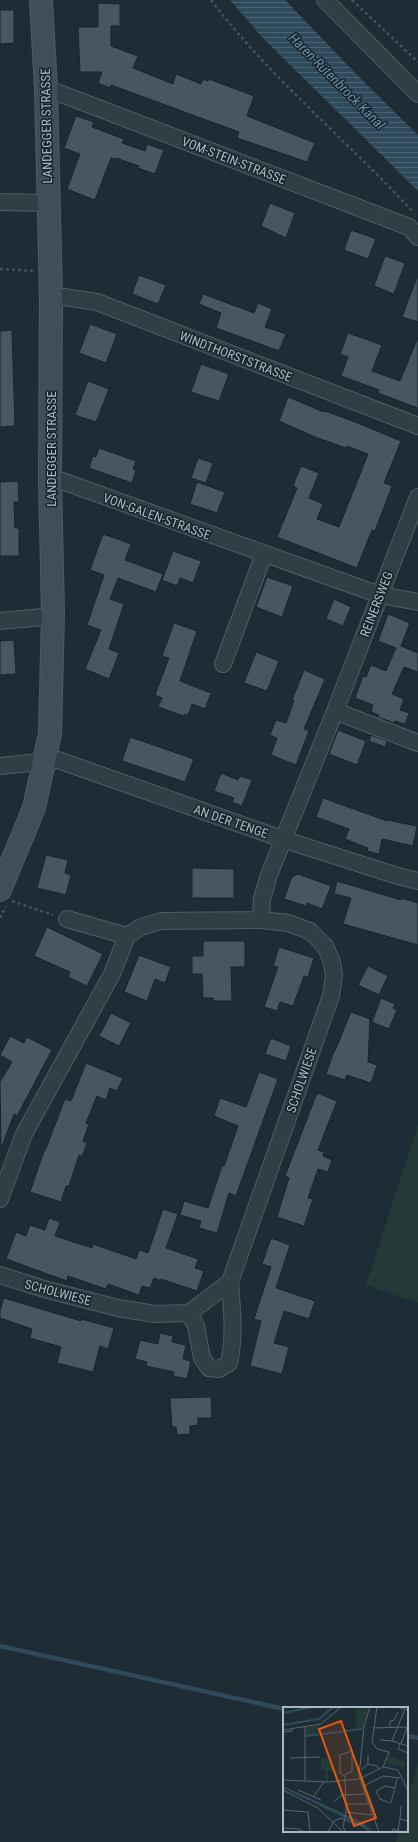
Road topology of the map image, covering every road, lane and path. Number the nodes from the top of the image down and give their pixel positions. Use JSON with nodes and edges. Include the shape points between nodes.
{"nodes":[{"id":1,"x":41,"y":0,"type":"edge"},
{"id":2,"x":211,"y":0,"type":"edge"},
{"id":3,"x":325,"y":0,"type":"edge"},
{"id":4,"x":352,"y":0,"type":"edge"},
{"id":5,"x":418,"y":62,"type":"edge"},
{"id":6,"x":46,"y":90,"type":"junction"},
{"id":7,"x":418,"y":94,"type":"edge"},
{"id":8,"x":0,"y":202,"type":"edge"},
{"id":9,"x":48,"y":203,"type":"junction"},
{"id":10,"x":418,"y":217,"type":"edge"},
{"id":11,"x":418,"y":237,"type":"edge"},
{"id":12,"x":0,"y":269,"type":"edge"},
{"id":13,"x":50,"y":270,"type":"junction"},
{"id":14,"x":51,"y":298,"type":"junction"},
{"id":15,"x":418,"y":426,"type":"edge"},
{"id":16,"x":50,"y":479,"type":"junction"},
{"id":17,"x":418,"y":497,"type":"edge"},
{"id":18,"x":264,"y":554,"type":"junction"},
{"id":19,"x":380,"y":595,"type":"junction"},
{"id":20,"x":418,"y":602,"type":"edge"},
{"id":21,"x":53,"y":614,"type":"junction"},
{"id":22,"x":0,"y":621,"type":"edge"},
{"id":23,"x":223,"y":664,"type":"dead end"},
{"id":24,"x":335,"y":711,"type":"junction"},
{"id":25,"x":418,"y":743,"type":"edge"},
{"id":26,"x":45,"y":760,"type":"junction"},
{"id":27,"x":0,"y":766,"type":"edge"},
{"id":28,"x":285,"y":840,"type":"junction"},
{"id":29,"x":418,"y":881,"type":"edge"},
{"id":30,"x":4,"y":895,"type":"edge"},
{"id":31,"x":67,"y":919,"type":"joint"},
{"id":32,"x":261,"y":920,"type":"junction"},
{"id":33,"x":127,"y":936,"type":"junction"},
{"id":34,"x":0,"y":1199,"type":"edge"},
{"id":35,"x":0,"y":1275,"type":"edge"},
{"id":36,"x":230,"y":1282,"type":"junction"},
{"id":37,"x":188,"y":1313,"type":"junction"}],
"edges":[{"from":1,"to":6,"type":"main road","name":"LANDEGGER STRASSE"},
{"from":2,"to":10,"type":"path","via":[[240,36]]},
{"from":3,"to":7,"type":"street"},
{"from":4,"to":5,"type":"path"},
{"from":6,"to":9,"type":"main road","name":"LANDEGGER STRASSE"},
{"from":6,"to":11,"type":"street","name":"VOM-STEIN-STRASSE","via":[[59,92],[409,227]]},
{"from":8,"to":9,"type":"street"},
{"from":9,"to":13,"type":"main road","name":"LANDEGGER STRASSE"},
{"from":12,"to":13,"type":"path"},
{"from":13,"to":14,"type":"main road","name":"LANDEGGER STRASSE"},
{"from":14,"to":15,"type":"street","name":"WINDTHORSTSTRASSE","via":[[64,297],[97,302]]},
{"from":14,"to":16,"type":"main road","name":"LANDEGGER STRASSE"},
{"from":16,"to":18,"type":"street","name":"VON-GALEN-STRASSE","via":[[62,481]]},
{"from":16,"to":21,"type":"main road","name":"LANDEGGER STRASSE"},
{"from":17,"to":19,"type":"street","name":"REINERSWEG"},
{"from":18,"to":19,"type":"street","name":"VON-GALEN-STRASSE"},
{"from":18,"to":23,"type":"street"},
{"from":19,"to":20,"type":"street","name":"VON-GALEN-STRASSE"},
{"from":19,"to":24,"type":"street","name":"REINERSWEG"},
{"from":21,"to":22,"type":"street"},
{"from":21,"to":26,"type":"main road","name":"LANDEGGER STRASSE","via":[[50,734]]},
{"from":24,"to":25,"type":"street"},
{"from":24,"to":28,"type":"street","name":"REINERSWEG"},
{"from":26,"to":27,"type":"street","name":"AN DER TENGE"},
{"from":26,"to":28,"type":"street","name":"AN DER TENGE","via":[[58,760],[70,764]]},
{"from":26,"to":30,"type":"main road","name":"LANDEGGER STRASSE","via":[[34,808]]},
{"from":28,"to":29,"type":"street","name":"AN DER TENGE"},
{"from":28,"to":32,"type":"street","via":[[269,874],[262,899]]},
{"from":30,"to":31,"type":"path"},
{"from":31,"to":33,"type":"street"},
{"from":32,"to":33,"type":"street","name":"SCHOLWIESE","via":[[161,922],[141,926]]},
{"from":32,"to":36,"type":"street","name":"SCHOLWIESE","via":[[288,923],[310,931],[325,946],[332,962],[334,976],[331,996]]},
{"from":33,"to":34,"type":"street","via":[[112,974],[24,1134]]},
{"from":35,"to":37,"type":"street","name":"SCHOLWIESE","via":[[44,1290],[118,1308],[155,1314]]},
{"from":36,"to":37,"type":"street"},
{"from":36,"to":37,"type":"street","name":"SCHOLWIESE","via":[[233,1321],[229,1364],[219,1369],[209,1368],[202,1358],[196,1326]]}]}
